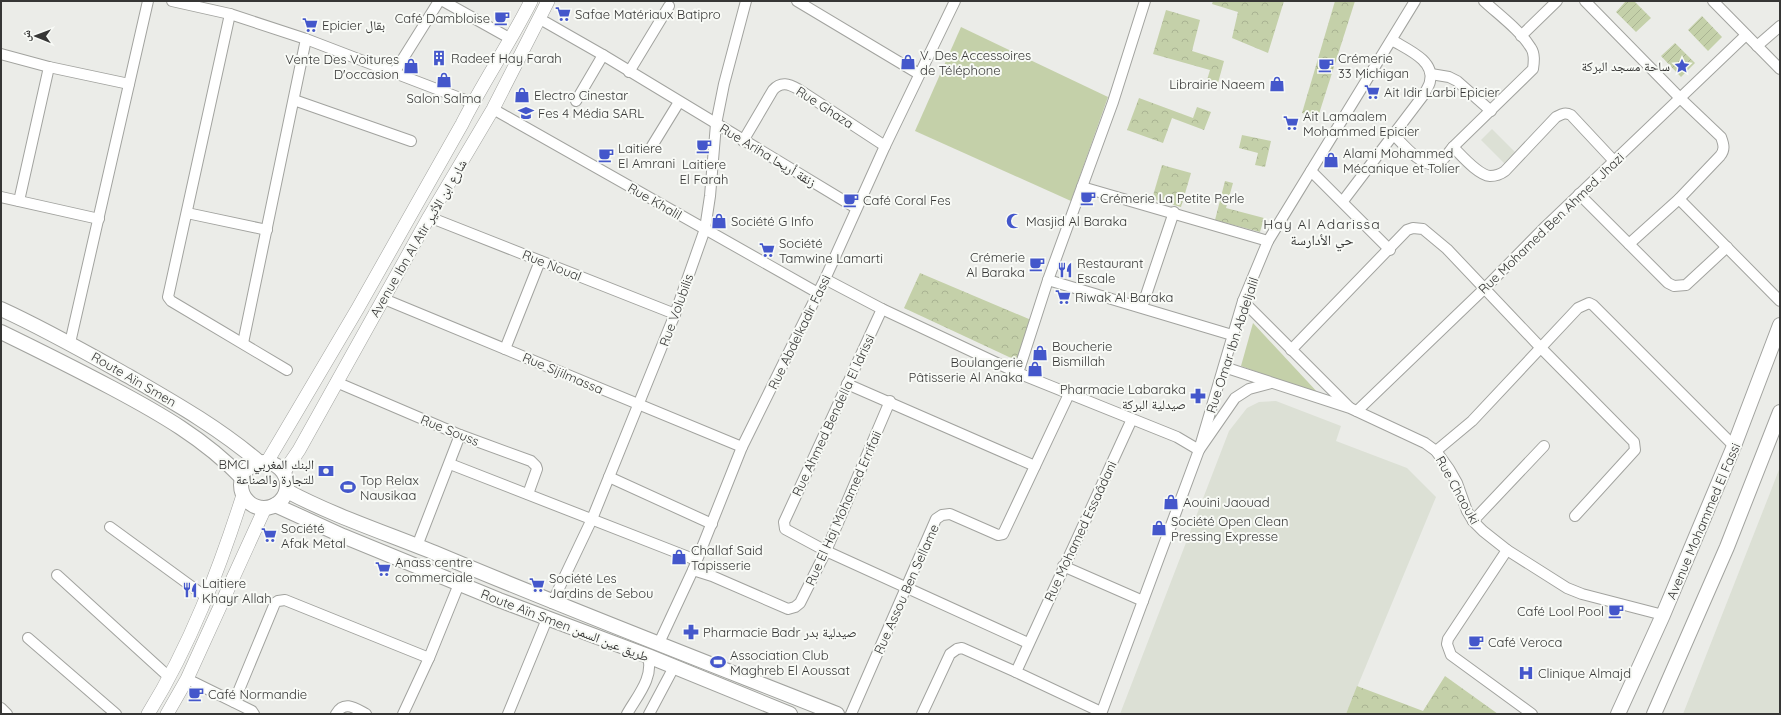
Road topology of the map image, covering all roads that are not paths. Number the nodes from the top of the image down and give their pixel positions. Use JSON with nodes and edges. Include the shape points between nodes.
{"nodes":[{"id":1,"x":148,"y":1,"type":"edge"},
{"id":2,"x":172,"y":1,"type":"edge"},
{"id":3,"x":439,"y":1,"type":"edge"},
{"id":4,"x":531,"y":1,"type":"edge"},
{"id":5,"x":548,"y":1,"type":"edge"},
{"id":6,"x":746,"y":1,"type":"edge"},
{"id":7,"x":797,"y":1,"type":"edge"},
{"id":8,"x":1145,"y":1,"type":"edge"},
{"id":9,"x":1415,"y":1,"type":"edge"},
{"id":10,"x":1484,"y":1,"type":"edge"},
{"id":11,"x":1557,"y":1,"type":"edge"},
{"id":12,"x":1586,"y":1,"type":"edge"},
{"id":13,"x":1713,"y":1,"type":"edge"},
{"id":14,"x":953,"y":2,"type":"edge"},
{"id":15,"x":449,"y":3,"type":"edge"},
{"id":16,"x":669,"y":6,"type":"dead end"},
{"id":17,"x":230,"y":14,"type":"junction"},
{"id":18,"x":540,"y":19,"type":"junction"},
{"id":19,"x":1780,"y":26,"type":"edge"},
{"id":20,"x":1746,"y":35,"type":"junction"},
{"id":21,"x":1522,"y":36,"type":"junction"},
{"id":22,"x":306,"y":39,"type":"junction"},
{"id":23,"x":511,"y":39,"type":"junction"},
{"id":24,"x":1392,"y":40,"type":"junction"},
{"id":25,"x":1757,"y":46,"type":"junction"},
{"id":26,"x":1,"y":54,"type":"edge"},
{"id":27,"x":603,"y":55,"type":"junction"},
{"id":28,"x":49,"y":67,"type":"junction"},
{"id":29,"x":1780,"y":69,"type":"edge"},
{"id":30,"x":629,"y":72,"type":"junction"},
{"id":31,"x":394,"y":73,"type":"junction"},
{"id":32,"x":919,"y":74,"type":"junction"},
{"id":33,"x":1431,"y":74,"type":"junction"},
{"id":34,"x":129,"y":84,"type":"junction"},
{"id":35,"x":1680,"y":98,"type":"junction"},
{"id":36,"x":294,"y":100,"type":"junction"},
{"id":37,"x":576,"y":101,"type":"dead end"},
{"id":38,"x":679,"y":102,"type":"junction"},
{"id":39,"x":473,"y":103,"type":"junction"},
{"id":40,"x":493,"y":109,"type":"junction"},
{"id":41,"x":1491,"y":111,"type":"junction"},
{"id":42,"x":716,"y":124,"type":"junction"},
{"id":43,"x":1393,"y":134,"type":"junction"},
{"id":44,"x":410,"y":141,"type":"dead end"},
{"id":45,"x":743,"y":141,"type":"junction"},
{"id":46,"x":652,"y":146,"type":"dead end"},
{"id":47,"x":885,"y":146,"type":"junction"},
{"id":48,"x":1453,"y":147,"type":"junction"},
{"id":49,"x":1614,"y":161,"type":"junction"},
{"id":50,"x":1311,"y":171,"type":"junction"},
{"id":51,"x":1082,"y":187,"type":"junction"},
{"id":52,"x":1579,"y":194,"type":"junction"},
{"id":53,"x":1,"y":197,"type":"edge"},
{"id":54,"x":1679,"y":199,"type":"junction"},
{"id":55,"x":19,"y":200,"type":"junction"},
{"id":56,"x":1343,"y":201,"type":"junction"},
{"id":57,"x":856,"y":208,"type":"junction"},
{"id":58,"x":1174,"y":212,"type":"junction"},
{"id":59,"x":187,"y":213,"type":"junction"},
{"id":60,"x":429,"y":217,"type":"junction"},
{"id":61,"x":99,"y":218,"type":"junction"},
{"id":62,"x":705,"y":229,"type":"junction"},
{"id":63,"x":268,"y":230,"type":"junction"},
{"id":64,"x":1268,"y":242,"type":"junction"},
{"id":65,"x":1629,"y":244,"type":"junction"},
{"id":66,"x":1727,"y":247,"type":"junction"},
{"id":67,"x":1390,"y":250,"type":"junction"},
{"id":68,"x":540,"y":261,"type":"junction"},
{"id":69,"x":825,"y":279,"type":"junction"},
{"id":70,"x":1048,"y":280,"type":"junction"},
{"id":71,"x":1485,"y":288,"type":"junction"},
{"id":72,"x":818,"y":293,"type":"junction"},
{"id":73,"x":384,"y":299,"type":"junction"},
{"id":74,"x":1780,"y":300,"type":"edge"},
{"id":75,"x":1243,"y":301,"type":"junction"},
{"id":76,"x":1142,"y":307,"type":"junction"},
{"id":77,"x":1,"y":308,"type":"edge"},
{"id":78,"x":882,"y":309,"type":"junction"},
{"id":79,"x":676,"y":314,"type":"junction"},
{"id":80,"x":1780,"y":325,"type":"edge"},
{"id":81,"x":1,"y":332,"type":"edge"},
{"id":82,"x":1232,"y":335,"type":"junction"},
{"id":83,"x":70,"y":343,"type":"junction"},
{"id":84,"x":244,"y":343,"type":"junction"},
{"id":85,"x":506,"y":348,"type":"junction"},
{"id":86,"x":1541,"y":348,"type":"junction"},
{"id":87,"x":1291,"y":350,"type":"junction"},
{"id":88,"x":1224,"y":367,"type":"junction"},
{"id":89,"x":287,"y":370,"type":"dead end"},
{"id":90,"x":1018,"y":373,"type":"junction"},
{"id":91,"x":336,"y":382,"type":"junction"},
{"id":92,"x":1271,"y":383,"type":"junction"},
{"id":93,"x":847,"y":384,"type":"junction"},
{"id":94,"x":1069,"y":394,"type":"junction"},
{"id":95,"x":890,"y":401,"type":"junction"},
{"id":96,"x":639,"y":405,"type":"junction"},
{"id":97,"x":1353,"y":410,"type":"junction"},
{"id":98,"x":1780,"y":412,"type":"edge"},
{"id":99,"x":1132,"y":419,"type":"junction"},
{"id":100,"x":460,"y":434,"type":"junction"},
{"id":101,"x":1544,"y":446,"type":"dead end"},
{"id":102,"x":1734,"y":446,"type":"junction"},
{"id":103,"x":742,"y":447,"type":"junction"},
{"id":104,"x":1199,"y":450,"type":"junction"},
{"id":105,"x":1436,"y":451,"type":"junction"},
{"id":106,"x":263,"y":462,"type":"junction"},
{"id":107,"x":450,"y":464,"type":"junction"},
{"id":108,"x":1035,"y":466,"type":"junction"},
{"id":109,"x":284,"y":472,"type":"junction"},
{"id":110,"x":609,"y":477,"type":"junction"},
{"id":111,"x":242,"y":478,"type":"junction"},
{"id":112,"x":287,"y":491,"type":"junction"},
{"id":113,"x":528,"y":494,"type":"junction"},
{"id":114,"x":243,"y":495,"type":"junction"},
{"id":115,"x":270,"y":507,"type":"junction"},
{"id":116,"x":1575,"y":516,"type":"dead end"},
{"id":117,"x":592,"y":519,"type":"junction"},
{"id":118,"x":1473,"y":521,"type":"junction"},
{"id":119,"x":712,"y":524,"type":"junction"},
{"id":120,"x":110,"y":527,"type":"dead end"},
{"id":121,"x":417,"y":546,"type":"junction"},
{"id":122,"x":1507,"y":550,"type":"junction"},
{"id":123,"x":826,"y":551,"type":"junction"},
{"id":124,"x":694,"y":565,"type":"junction"},
{"id":125,"x":1063,"y":566,"type":"junction"},
{"id":126,"x":58,"y":575,"type":"dead end"},
{"id":127,"x":459,"y":584,"type":"junction"},
{"id":128,"x":906,"y":588,"type":"junction"},
{"id":129,"x":206,"y":597,"type":"junction"},
{"id":130,"x":1143,"y":601,"type":"junction"},
{"id":131,"x":552,"y":603,"type":"junction"},
{"id":132,"x":1663,"y":615,"type":"junction"},
{"id":133,"x":547,"y":619,"type":"junction"},
{"id":134,"x":28,"y":638,"type":"dead end"},
{"id":135,"x":658,"y":643,"type":"junction"},
{"id":136,"x":1028,"y":643,"type":"junction"},
{"id":137,"x":648,"y":656,"type":"junction"},
{"id":138,"x":429,"y":658,"type":"junction"},
{"id":139,"x":674,"y":667,"type":"junction"},
{"id":140,"x":1016,"y":672,"type":"junction"},
{"id":141,"x":169,"y":677,"type":"junction"},
{"id":142,"x":187,"y":679,"type":"junction"},
{"id":143,"x":234,"y":702,"type":"junction"},
{"id":144,"x":1,"y":708,"type":"edge"},
{"id":145,"x":775,"y":711,"type":"edge"},
{"id":146,"x":1101,"y":713,"type":"edge"},
{"id":147,"x":7,"y":714,"type":"edge"},
{"id":148,"x":116,"y":714,"type":"edge"},
{"id":149,"x":148,"y":714,"type":"edge"},
{"id":150,"x":167,"y":714,"type":"edge"},
{"id":151,"x":254,"y":714,"type":"edge"},
{"id":152,"x":336,"y":714,"type":"edge"},
{"id":153,"x":366,"y":714,"type":"edge"},
{"id":154,"x":403,"y":714,"type":"edge"},
{"id":155,"x":508,"y":714,"type":"edge"},
{"id":156,"x":627,"y":714,"type":"edge"},
{"id":157,"x":649,"y":714,"type":"edge"},
{"id":158,"x":790,"y":714,"type":"edge"},
{"id":159,"x":837,"y":714,"type":"edge"},
{"id":160,"x":851,"y":714,"type":"edge"},
{"id":161,"x":922,"y":714,"type":"edge"},
{"id":162,"x":1532,"y":714,"type":"edge"},
{"id":163,"x":1618,"y":714,"type":"edge"},
{"id":164,"x":1654,"y":714,"type":"edge"}],
"edges":[{"from":1,"to":34,"type":"street"},
{"from":2,"to":17,"type":"street"},
{"from":3,"to":31,"type":"street"},
{"from":4,"to":23,"type":"street","name":"Avenue Ibn Al Atir شارع ابن الأثير"},
{"from":5,"to":18,"type":"street","name":"Avenue Ibn Al Atir شارع ابن الأثير"},
{"from":6,"to":42,"type":"street","name":"Rue Volubilis"},
{"from":7,"to":32,"type":"street"},
{"from":8,"to":51,"type":"street","via":[[1113,102]]},
{"from":9,"to":24,"type":"street","name":"Rue Omar Ibn Abdeljalil"},
{"from":10,"to":21,"type":"street"},
{"from":11,"to":21,"type":"street"},
{"from":12,"to":35,"type":"street"},
{"from":13,"to":20,"type":"street"},
{"from":14,"to":32,"type":"street","name":"Rue Abdelkadir Fassi"},
{"from":15,"to":23,"type":"street"},
{"from":16,"to":30,"type":"street"},
{"from":17,"to":22,"type":"street"},
{"from":17,"to":59,"type":"street"},
{"from":18,"to":27,"type":"street","name":"Rue Ariha زنقة أريحا"},
{"from":18,"to":40,"type":"street","name":"Avenue Ibn Al Atir شارع ابن الأثير"},
{"from":19,"to":25,"type":"street"},
{"from":20,"to":25,"type":"street"},
{"from":20,"to":35,"type":"street","name":"Rue Mohamed Ben Ahmed Jhazi"},
{"from":21,"to":41,"type":"street","via":[[1532,49],[1535,60],[1533,69]]},
{"from":22,"to":31,"type":"street"},
{"from":22,"to":36,"type":"street"},
{"from":23,"to":39,"type":"street","name":"Avenue Ibn Al Atir شارع ابن الأثير"},
{"from":24,"to":33,"type":"street","via":[[1423,60]]},
{"from":24,"to":50,"type":"street","name":"Rue Omar Ibn Abdeljalil"},
{"from":25,"to":29,"type":"street"},
{"from":26,"to":28,"type":"street"},
{"from":27,"to":30,"type":"street","name":"Rue Ariha زنقة أريحا"},
{"from":27,"to":37,"type":"street"},
{"from":28,"to":34,"type":"street"},
{"from":28,"to":55,"type":"street"},
{"from":30,"to":38,"type":"street","name":"Rue Ariha زنقة أريحا"},
{"from":31,"to":39,"type":"street"},
{"from":32,"to":47,"type":"street","name":"Rue Abdelkadir Fassi"},
{"from":33,"to":41,"type":"street","via":[[1457,81]]},
{"from":33,"to":43,"type":"street","via":[[1425,93]]},
{"from":34,"to":61,"type":"street"},
{"from":35,"to":49,"type":"street","name":"Rue Mohamed Ben Ahmed Jhazi"},
{"from":35,"to":54,"type":"street","via":[[1721,137],[1724,151]]},
{"from":36,"to":44,"type":"street"},
{"from":36,"to":63,"type":"street"},
{"from":38,"to":42,"type":"street","name":"Rue Ariha زنقة أريحا"},
{"from":38,"to":46,"type":"street"},
{"from":39,"to":106,"type":"street","name":"Avenue Ibn Al Atir شارع ابن الأثير","via":[[358,308]]},
{"from":40,"to":60,"type":"street","name":"Avenue Ibn Al Atir شارع ابن الأثير"},
{"from":40,"to":62,"type":"street","name":"Rue Khalil"},
{"from":41,"to":48,"type":"street"},
{"from":42,"to":45,"type":"street","name":"Rue Ariha زنقة أريحا"},
{"from":42,"to":62,"type":"street","name":"Rue Volubilis"},
{"from":43,"to":48,"type":"street","via":[[1422,162],[1430,165],[1443,159]]},
{"from":43,"to":56,"type":"street"},
{"from":45,"to":47,"type":"street","name":"Rue Ghaza","via":[[773,90],[786,83]]},
{"from":45,"to":57,"type":"street","name":"Rue Ariha زنقة أريحا"},
{"from":47,"to":57,"type":"street","name":"Rue Abdelkadir Fassi"},
{"from":48,"to":49,"type":"street","via":[[1482,173],[1498,175],[1505,171],[1556,117],[1568,113]]},
{"from":49,"to":52,"type":"street","name":"Rue Mohamed Ben Ahmed Jhazi"},
{"from":50,"to":56,"type":"street"},
{"from":50,"to":64,"type":"street","name":"Rue Omar Ibn Abdeljalil"},
{"from":51,"to":58,"type":"street"},
{"from":51,"to":70,"type":"street"},
{"from":52,"to":65,"type":"street"},
{"from":52,"to":71,"type":"street","name":"Rue Mohamed Ben Ahmed Jhazi"},
{"from":53,"to":55,"type":"street"},
{"from":54,"to":65,"type":"street"},
{"from":54,"to":66,"type":"street"},
{"from":55,"to":61,"type":"street"},
{"from":56,"to":67,"type":"street"},
{"from":57,"to":69,"type":"street","name":"Rue Abdelkadir Fassi"},
{"from":58,"to":64,"type":"street"},
{"from":58,"to":76,"type":"street"},
{"from":59,"to":63,"type":"street"},
{"from":59,"to":84,"type":"street","via":[[168,299]]},
{"from":60,"to":68,"type":"street","name":"Rue Noual"},
{"from":60,"to":73,"type":"street","name":"Avenue Ibn Al Atir شارع ابن الأثير"},
{"from":61,"to":83,"type":"street"},
{"from":62,"to":72,"type":"street","name":"Rue Khalil"},
{"from":62,"to":79,"type":"street","name":"Rue Volubilis"},
{"from":63,"to":84,"type":"street"},
{"from":64,"to":75,"type":"street","name":"Rue Omar Ibn Abdeljalil"},
{"from":65,"to":66,"type":"street","via":[[1674,286],[1686,285]]},
{"from":66,"to":74,"type":"street"},
{"from":67,"to":71,"type":"street","via":[[1407,230],[1423,228]]},
{"from":67,"to":87,"type":"street"},
{"from":68,"to":79,"type":"street","name":"Rue Noual"},
{"from":68,"to":85,"type":"street"},
{"from":69,"to":72,"type":"street","name":"Rue Abdelkadir Fassi"},
{"from":69,"to":78,"type":"street"},
{"from":70,"to":76,"type":"street"},
{"from":70,"to":90,"type":"street"},
{"from":71,"to":86,"type":"street"},
{"from":71,"to":97,"type":"street","name":"Rue Mohamed Ben Ahmed Jhazi"},
{"from":72,"to":103,"type":"street","name":"Rue Abdelkadir Fassi"},
{"from":73,"to":85,"type":"street","name":"Rue Sijilmassa"},
{"from":73,"to":91,"type":"street","name":"Avenue Ibn Al Atir شارع ابن الأثير"},
{"from":75,"to":82,"type":"street","name":"Rue Omar Ibn Abdeljalil"},
{"from":75,"to":87,"type":"street"},
{"from":76,"to":82,"type":"street"},
{"from":77,"to":83,"type":"main road","name":"Route Aïn Smen"},
{"from":78,"to":90,"type":"street"},
{"from":78,"to":93,"type":"street","name":"Rue Ahmed Bendella El Idrissi"},
{"from":79,"to":96,"type":"street","name":"Rue Volubilis"},
{"from":80,"to":102,"type":"main road","name":"Avenue Mohammed El Fassi"},
{"from":81,"to":111,"type":"main road","name":"Route Aïn Smen","via":[[152,409],[185,430]]},
{"from":82,"to":88,"type":"street","name":"Rue Omar Ibn Abdeljalil"},
{"from":83,"to":106,"type":"main road","name":"Route Aïn Smen","via":[[195,415]]},
{"from":84,"to":89,"type":"street"},
{"from":85,"to":96,"type":"street","name":"Rue Sijilmassa"},
{"from":86,"to":102,"type":"street","via":[[1578,308],[1585,304],[1593,305]]},
{"from":86,"to":105,"type":"street","via":[[1472,421]]},
{"from":86,"to":116,"type":"street","via":[[1631,438],[1635,446],[1635,450]]},
{"from":87,"to":97,"type":"street"},
{"from":88,"to":92,"type":"street","name":"Rue Chaouki"},
{"from":88,"to":104,"type":"street","name":"Rue Omar Ibn Abdeljalil"},
{"from":90,"to":94,"type":"street"},
{"from":91,"to":100,"type":"street","name":"Rue Souss"},
{"from":91,"to":109,"type":"street","name":"Avenue Ibn Al Atir شارع ابن الأثير"},
{"from":92,"to":97,"type":"street","name":"Rue Chaouki"},
{"from":92,"to":104,"type":"street","via":[[1239,394]]},
{"from":93,"to":95,"type":"street"},
{"from":93,"to":123,"type":"street","name":"Rue Ahmed Bendella El Idrissi","via":[[784,522],[787,531]]},
{"from":94,"to":99,"type":"street"},
{"from":94,"to":108,"type":"street","name":"Rue Assou Ben Sellame"},
{"from":95,"to":108,"type":"street"},
{"from":95,"to":123,"type":"street","name":"Rue El Haj Mohamed Errifaii"},
{"from":96,"to":103,"type":"street","name":"Rue Sijilmassa"},
{"from":96,"to":110,"type":"street","name":"Rue Volubilis"},
{"from":97,"to":105,"type":"street","name":"Rue Chaouki"},
{"from":98,"to":164,"type":"main road","via":[[1724,554]]},
{"from":99,"to":104,"type":"street","via":[[1177,437]]},
{"from":99,"to":125,"type":"street","name":"Rue Mohamed Essaâdani"},
{"from":100,"to":107,"type":"street"},
{"from":100,"to":113,"type":"street","name":"Rue Souss","via":[[534,463],[537,469]]},
{"from":101,"to":118,"type":"street"},
{"from":102,"to":132,"type":"main road","name":"Avenue Mohammed El Fassi"},
{"from":103,"to":119,"type":"street","name":"Rue Abdelkadir Fassi"},
{"from":104,"to":130,"type":"street","name":"Rue Omar Ibn Abdeljalil"},
{"from":105,"to":118,"type":"street","name":"Rue Chaouki","via":[[1457,483]]},
{"from":106,"to":109,"type":"main road","via":[[277,465]]},
{"from":106,"to":111,"type":"main road","via":[[249,467]]},
{"from":107,"to":113,"type":"street"},
{"from":107,"to":121,"type":"street"},
{"from":108,"to":128,"type":"street","name":"Rue Assou Ben Sellame","via":[[1003,534],[998,535],[950,514],[939,516]]},
{"from":109,"to":112,"type":"main road","via":[[288,483]]},
{"from":110,"to":117,"type":"street","name":"Rue Volubilis"},
{"from":110,"to":119,"type":"street"},
{"from":111,"to":114,"type":"main road"},
{"from":112,"to":115,"type":"main road","via":[[281,501]]},
{"from":112,"to":121,"type":"main road","name":"Route Aïn Smen طريق عين السمن","via":[[313,505]]},
{"from":113,"to":117,"type":"street"},
{"from":114,"to":115,"type":"main road","via":[[252,505]]},
{"from":114,"to":129,"type":"street"},
{"from":115,"to":127,"type":"main road","name":"Route Aïn Smen طريق عين السمن"},
{"from":115,"to":142,"type":"street"},
{"from":117,"to":124,"type":"street"},
{"from":117,"to":131,"type":"street","name":"Rue Volubilis"},
{"from":118,"to":122,"type":"street","name":"Rue Chaouki"},
{"from":119,"to":124,"type":"street","name":"Rue Abdelkadir Fassi"},
{"from":120,"to":129,"type":"street"},
{"from":121,"to":131,"type":"main road","name":"Route Aïn Smen طريق عين السمن"},
{"from":122,"to":132,"type":"street","name":"Rue Chaouki","via":[[1567,588]]},
{"from":122,"to":162,"type":"street","via":[[1447,644],[1451,655]]},
{"from":123,"to":124,"type":"street","name":"Rue El Haj Mohamed Errifaii","via":[[800,603],[788,608],[712,576]]},
{"from":123,"to":128,"type":"street"},
{"from":124,"to":135,"type":"street","name":"Rue Abdelkadir Fassi"},
{"from":125,"to":130,"type":"street"},
{"from":125,"to":136,"type":"street","name":"Rue Mohamed Essaâdani"},
{"from":126,"to":141,"type":"street"},
{"from":127,"to":133,"type":"main road","name":"Route Aïn Smen طريق عين السمن"},
{"from":127,"to":138,"type":"street"},
{"from":128,"to":136,"type":"street"},
{"from":128,"to":160,"type":"street","name":"Rue Assou Ben Sellame"},
{"from":129,"to":141,"type":"street"},
{"from":130,"to":146,"type":"street","name":"Rue Omar Ibn Abdeljalil"},
{"from":131,"to":135,"type":"main road","name":"Route Aïn Smen طريق عين السمن"},
{"from":132,"to":163,"type":"main road","name":"Avenue Mohammed El Fassi"},
{"from":133,"to":137,"type":"main road","name":"Route Aïn Smen طريق عين السمن"},
{"from":133,"to":155,"type":"street"},
{"from":134,"to":148,"type":"street"},
{"from":135,"to":159,"type":"main road","name":"Route Aïn Smen طريق عين السمن"},
{"from":136,"to":140,"type":"street","name":"Rue Mohamed Essaâdani"},
{"from":137,"to":139,"type":"main road","name":"Route Aïn Smen طريق عين السمن"},
{"from":137,"to":156,"type":"street","via":[[649,674]]},
{"from":138,"to":143,"type":"street","via":[[285,600],[278,601]]},
{"from":138,"to":154,"type":"street"},
{"from":139,"to":145,"type":"main road","name":"Route Aïn Smen طريق عين السمن"},
{"from":139,"to":157,"type":"street"},
{"from":140,"to":146,"type":"street"},
{"from":140,"to":161,"type":"street","via":[[967,649],[957,649],[950,654]]},
{"from":141,"to":149,"type":"street"},
{"from":142,"to":143,"type":"street"},
{"from":142,"to":150,"type":"street"},
{"from":143,"to":151,"type":"street"},
{"from":144,"to":147,"type":"street"},
{"from":145,"to":158,"type":"main road","name":"Route Aïn Smen طريق عين السمن"},
{"from":152,"to":153,"type":"street","via":[[346,705]]}]}
